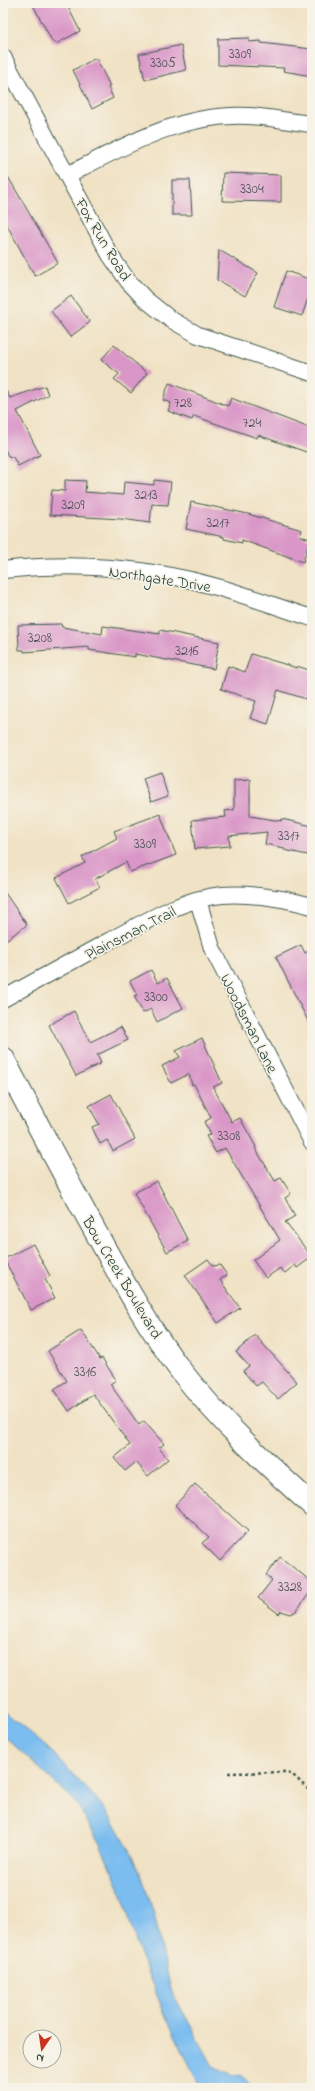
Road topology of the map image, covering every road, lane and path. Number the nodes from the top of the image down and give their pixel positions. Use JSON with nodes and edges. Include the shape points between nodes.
{"nodes":[{"id":1,"x":3,"y":57,"type":"edge"},
{"id":2,"x":312,"y":124,"type":"edge"},
{"id":3,"x":67,"y":175,"type":"junction"},
{"id":4,"x":312,"y":373,"type":"edge"},
{"id":5,"x":5,"y":566,"type":"edge"},
{"id":6,"x":312,"y":618,"type":"edge"},
{"id":7,"x":198,"y":900,"type":"junction"},
{"id":8,"x":312,"y":906,"type":"edge"},
{"id":9,"x":3,"y":999,"type":"edge"},
{"id":10,"x":3,"y":1058,"type":"edge"},
{"id":11,"x":312,"y":1142,"type":"edge"},
{"id":12,"x":312,"y":1505,"type":"edge"},
{"id":13,"x":228,"y":1773,"type":"dead end"},
{"id":14,"x":312,"y":1793,"type":"edge"}],
"edges":[{"from":1,"to":3,"type":"street","name":"Fox Run Road"},
{"from":2,"to":3,"type":"street","via":[[249,116],[214,117],[181,123],[148,134]]},
{"from":3,"to":4,"type":"street","name":"Fox Run Road","via":[[110,255],[128,281],[170,319],[198,335]]},
{"from":5,"to":6,"type":"street","name":"Northgate Drive","via":[[112,568],[165,575],[216,587]]},
{"from":7,"to":8,"type":"street","name":"Plainsman Trail","via":[[221,895],[252,894]]},
{"from":7,"to":9,"type":"street","name":"Plainsman Trail","via":[[167,910]]},
{"from":7,"to":11,"type":"street","name":"Woodsman Lane","via":[[212,948]]},
{"from":10,"to":12,"type":"street","name":"Bow Creek Boulevard","via":[[138,1309],[181,1371],[222,1419],[266,1465]]},
{"from":13,"to":14,"type":"path","via":[[285,1772],[293,1775]]}]}
